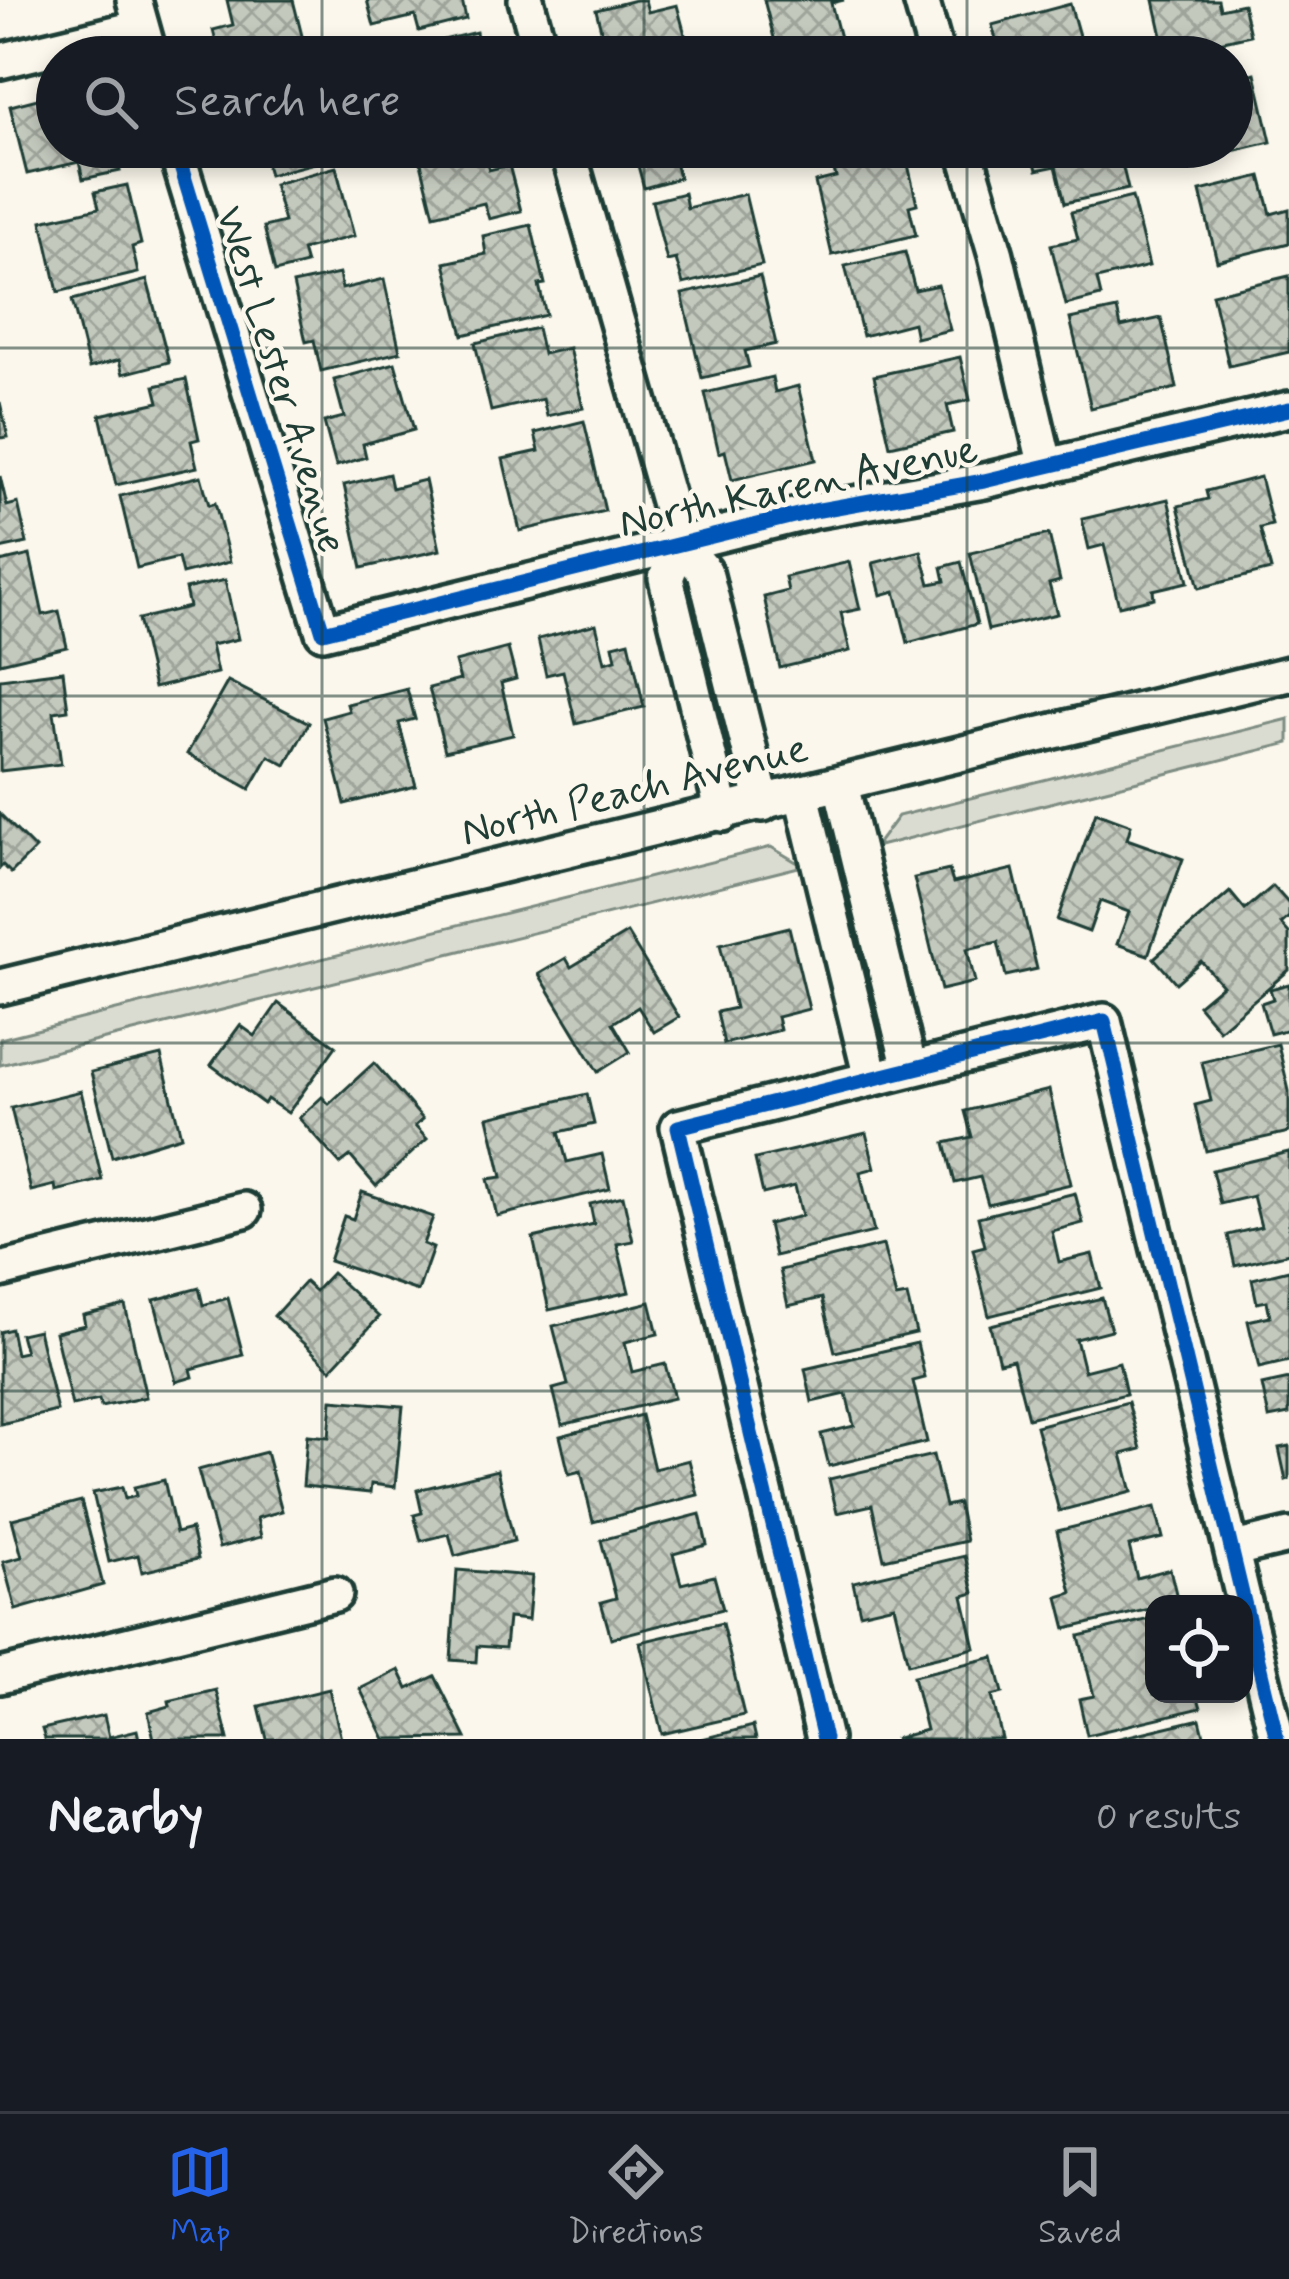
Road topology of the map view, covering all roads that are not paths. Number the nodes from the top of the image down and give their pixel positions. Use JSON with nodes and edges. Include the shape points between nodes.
{"nodes":[{"id":1,"x":526,"y":0,"type":"edge"},
{"id":2,"x":921,"y":0,"type":"edge"},
{"id":3,"x":142,"y":28,"type":"edge"},
{"id":4,"x":108,"y":36,"type":"edge"},
{"id":5,"x":536,"y":36,"type":"edge"},
{"id":6,"x":932,"y":36,"type":"edge"},
{"id":7,"x":36,"y":53,"type":"edge"},
{"id":8,"x":0,"y":61,"type":"edge"},
{"id":9,"x":181,"y":168,"type":"edge"},
{"id":10,"x":573,"y":168,"type":"edge"},
{"id":11,"x":970,"y":168,"type":"edge"},
{"id":12,"x":1289,"y":409,"type":"edge"},
{"id":13,"x":1046,"y":467,"type":"junction"},
{"id":14,"x":680,"y":543,"type":"junction"},
{"id":15,"x":322,"y":632,"type":"joint"},
{"id":16,"x":1289,"y":674,"type":"edge"},
{"id":17,"x":841,"y":785,"type":"junction"},
{"id":18,"x":802,"y":795,"type":"junction"},
{"id":19,"x":763,"y":805,"type":"junction"},
{"id":20,"x":723,"y":814,"type":"junction"},
{"id":21,"x":0,"y":987,"type":"edge"},
{"id":22,"x":910,"y":1069,"type":"junction"},
{"id":23,"x":872,"y":1078,"type":"junction"},
{"id":24,"x":244,"y":1210,"type":"dead end"},
{"id":25,"x":0,"y":1270,"type":"edge"},
{"id":26,"x":1289,"y":1536,"type":"edge"},
{"id":27,"x":1234,"y":1549,"type":"junction"},
{"id":28,"x":335,"y":1594,"type":"dead end"},
{"id":29,"x":0,"y":1676,"type":"edge"},
{"id":30,"x":824,"y":1739,"type":"edge"},
{"id":31,"x":1277,"y":1739,"type":"edge"}],
"edges":[{"from":1,"to":5,"type":"street"},
{"from":2,"to":6,"type":"street"},
{"from":3,"to":4,"type":"street"},
{"from":7,"to":8,"type":"street"},
{"from":9,"to":15,"type":"street","name":"West Lester Avenue"},
{"from":10,"to":14,"type":"street"},
{"from":11,"to":13,"type":"street"},
{"from":12,"to":13,"type":"street","name":"North Karen Avenue"},
{"from":13,"to":14,"type":"street","name":"North Karen Avenue"},
{"from":14,"to":15,"type":"street","name":"North Karen Avenue"},
{"from":14,"to":19,"type":"street","via":[[705,572]]},
{"from":14,"to":20,"type":"street","via":[[666,578]]},
{"from":16,"to":17,"type":"street","name":"North Peach Avenue"},
{"from":17,"to":18,"type":"street","name":"North Peach Avenue"},
{"from":17,"to":22,"type":"street"},
{"from":18,"to":19,"type":"street","name":"North Peach Avenue"},
{"from":18,"to":23,"type":"street"},
{"from":19,"to":20,"type":"street","name":"North Peach Avenue"},
{"from":20,"to":21,"type":"street","name":"North Peach Avenue"},
{"from":22,"to":23,"type":"street"},
{"from":22,"to":27,"type":"street","via":[[1104,1021]]},
{"from":23,"to":30,"type":"street","via":[[678,1127]]},
{"from":24,"to":25,"type":"street"},
{"from":26,"to":27,"type":"street"},
{"from":27,"to":31,"type":"street"},
{"from":28,"to":29,"type":"street"}]}
